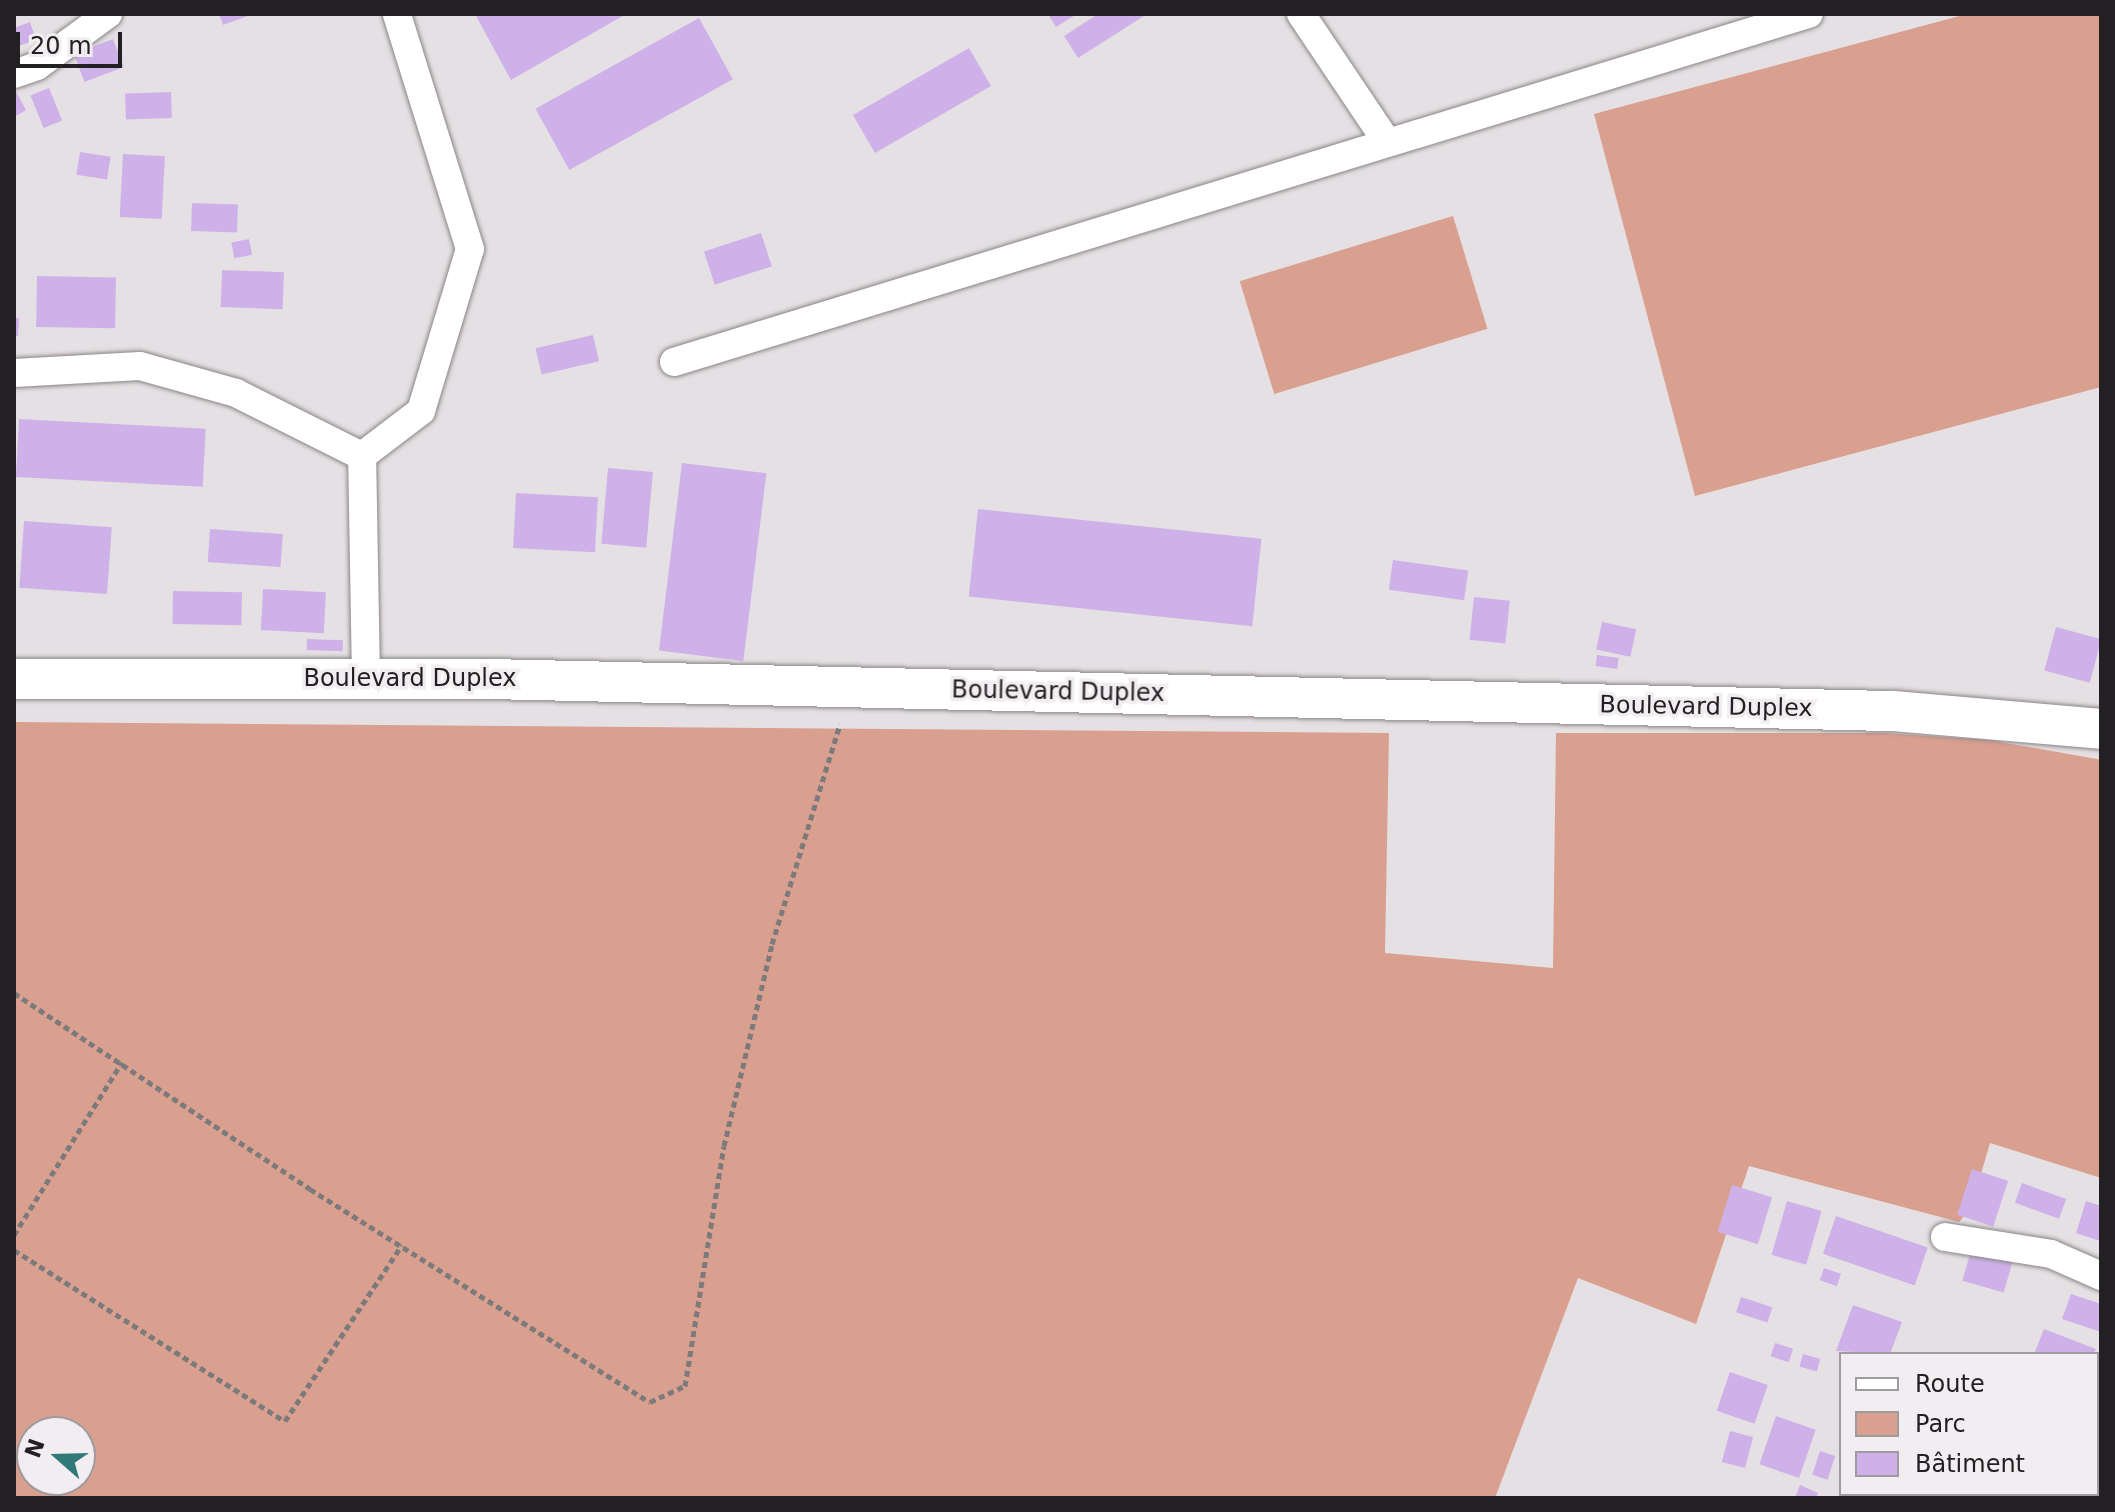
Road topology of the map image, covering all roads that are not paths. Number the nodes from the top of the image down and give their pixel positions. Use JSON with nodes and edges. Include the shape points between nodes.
{"nodes":[{"id":1,"x":108,"y":14,"type":"edge"},
{"id":2,"x":397,"y":14,"type":"edge"},
{"id":3,"x":1301,"y":14,"type":"edge"},
{"id":4,"x":1809,"y":14,"type":"edge"},
{"id":5,"x":14,"y":74,"type":"edge"},
{"id":6,"x":1387,"y":142,"type":"junction"},
{"id":7,"x":674,"y":362,"type":"dead end"},
{"id":8,"x":14,"y":373,"type":"edge"},
{"id":9,"x":362,"y":456,"type":"junction"},
{"id":10,"x":14,"y":679,"type":"edge"},
{"id":11,"x":366,"y":679,"type":"junction"},
{"id":12,"x":2101,"y":729,"type":"edge"},
{"id":13,"x":1945,"y":1237,"type":"dead end"},
{"id":14,"x":2101,"y":1276,"type":"edge"}],
"edges":[{"from":1,"to":5,"type":"street","via":[[37,66]]},
{"from":2,"to":9,"type":"street","via":[[470,249],[421,411]]},
{"from":3,"to":6,"type":"street"},
{"from":4,"to":6,"type":"street"},
{"from":6,"to":7,"type":"street"},
{"from":8,"to":9,"type":"street","via":[[140,366],[236,393]]},
{"from":9,"to":11,"type":"street"},
{"from":10,"to":11,"type":"main road","name":"Boulevard Duplex"},
{"from":11,"to":12,"type":"main road","name":"Boulevard Duplex","via":[[1893,711]]},
{"from":13,"to":14,"type":"street","via":[[2051,1254]]}]}
